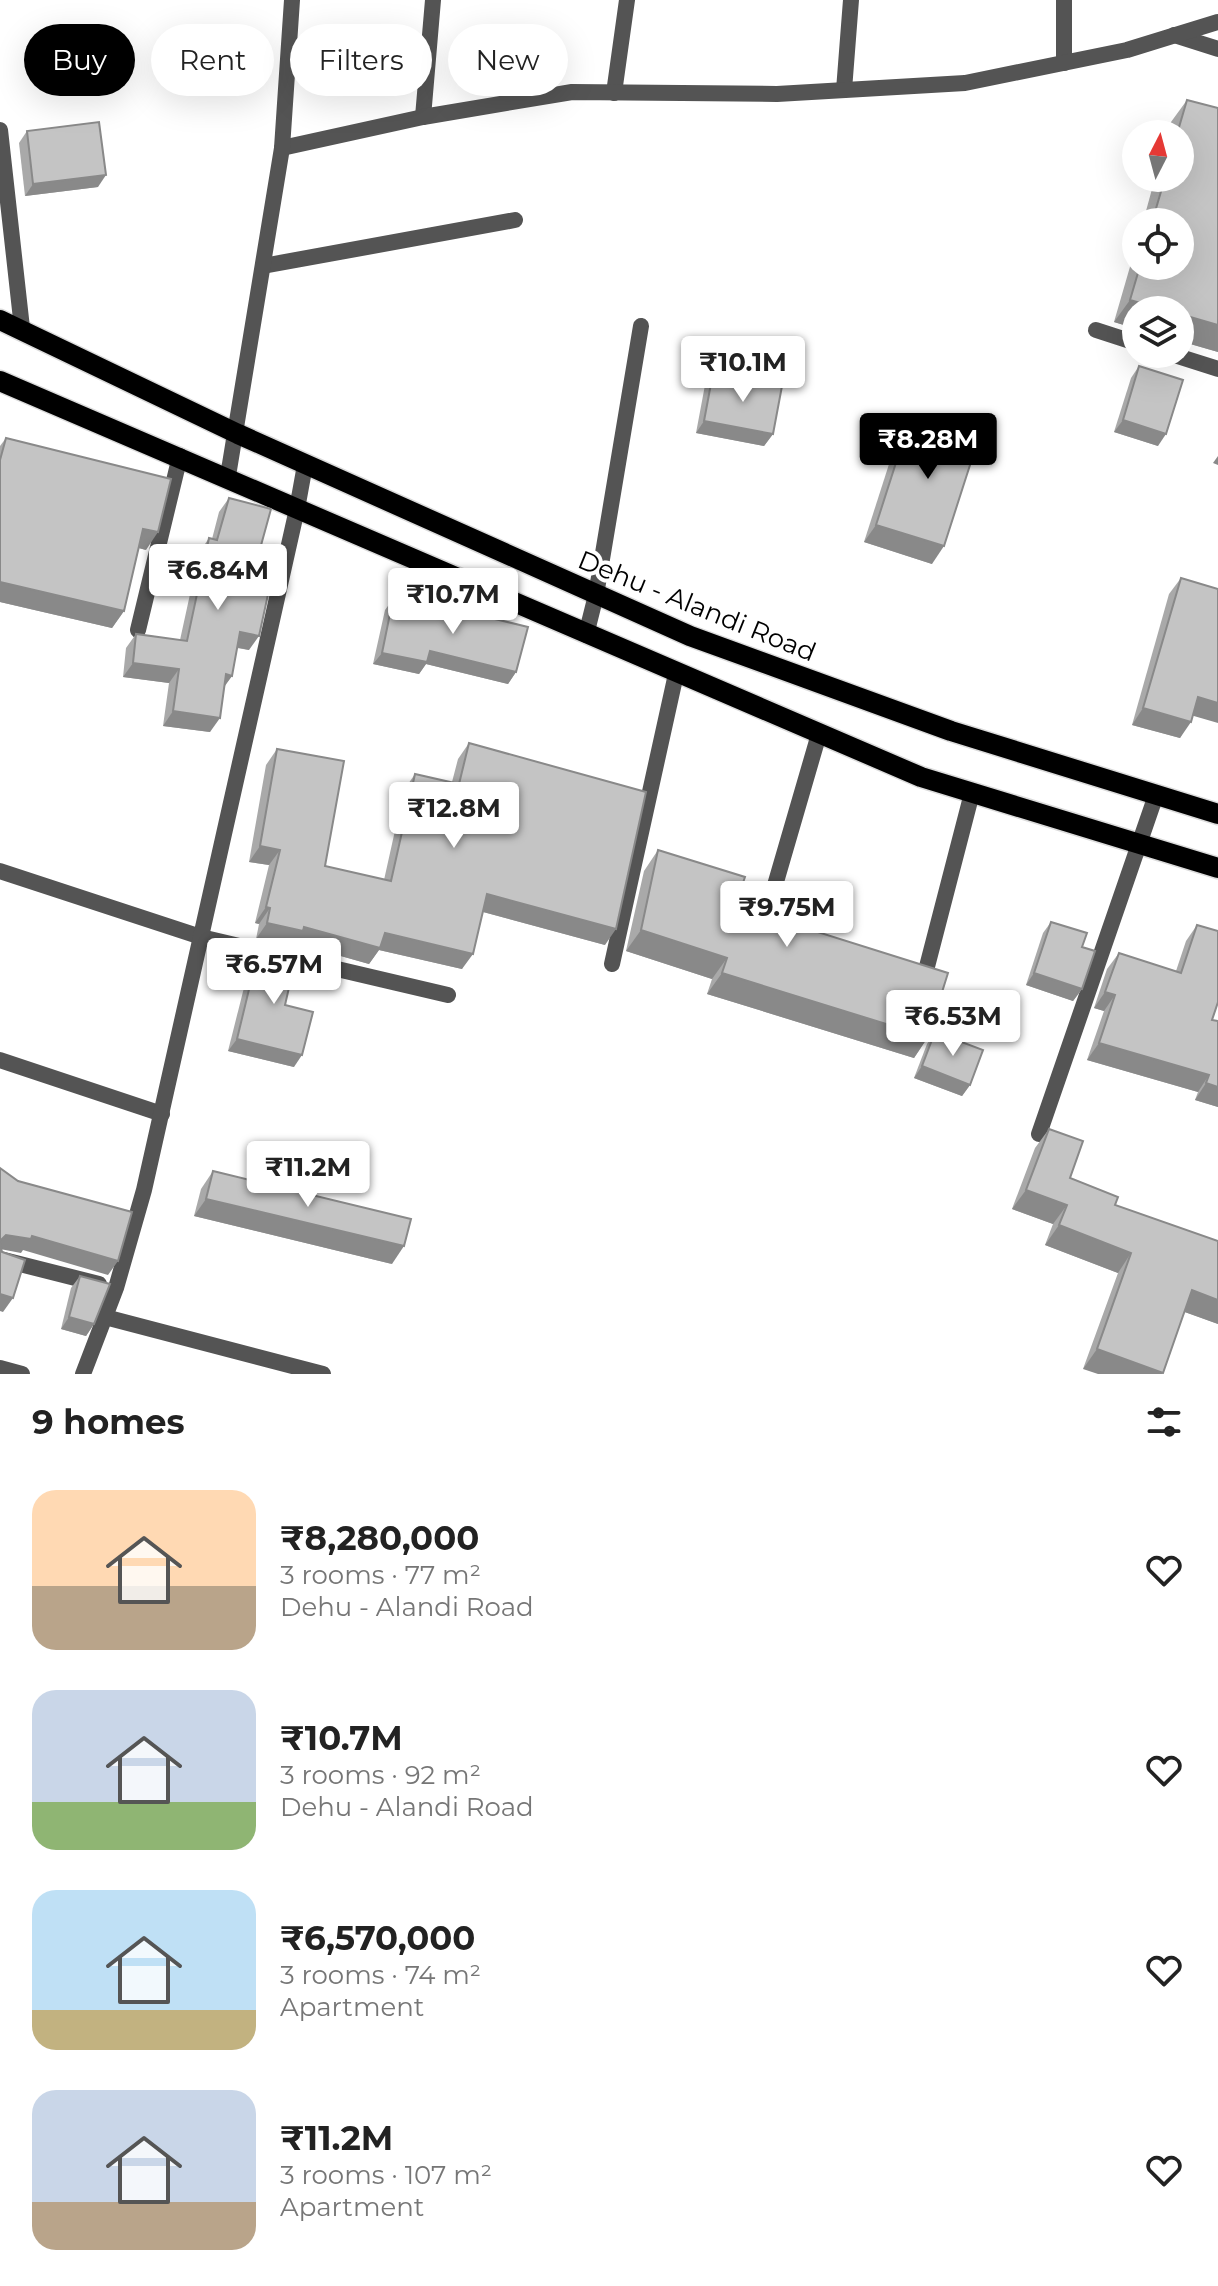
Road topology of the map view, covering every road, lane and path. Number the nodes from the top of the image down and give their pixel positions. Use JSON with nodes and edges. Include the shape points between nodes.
{"nodes":[{"id":1,"x":292,"y":0,"type":"edge"},
{"id":2,"x":433,"y":0,"type":"edge"},
{"id":3,"x":627,"y":0,"type":"edge"},
{"id":4,"x":851,"y":0,"type":"edge"},
{"id":5,"x":1064,"y":0,"type":"edge"},
{"id":6,"x":1218,"y":22,"type":"edge"},
{"id":7,"x":1174,"y":35,"type":"junction"},
{"id":8,"x":1218,"y":49,"type":"edge"},
{"id":9,"x":1064,"y":63,"type":"junction"},
{"id":10,"x":844,"y":90,"type":"junction"},
{"id":11,"x":614,"y":93,"type":"junction"},
{"id":12,"x":423,"y":117,"type":"junction"},
{"id":13,"x":0,"y":130,"type":"edge"},
{"id":14,"x":282,"y":148,"type":"junction"},
{"id":15,"x":515,"y":220,"type":"dead end"},
{"id":16,"x":263,"y":266,"type":"junction"},
{"id":17,"x":0,"y":320,"type":"edge"},
{"id":18,"x":641,"y":326,"type":"dead end"},
{"id":19,"x":22,"y":328,"type":"junction"},
{"id":20,"x":1096,"y":330,"type":"dead end"},
{"id":21,"x":1122,"y":338,"type":"edge"},
{"id":22,"x":1194,"y":361,"type":"edge"},
{"id":23,"x":1218,"y":369,"type":"edge"},
{"id":24,"x":0,"y":381,"type":"edge"},
{"id":25,"x":238,"y":434,"type":"junction"},
{"id":26,"x":180,"y":456,"type":"junction"},
{"id":27,"x":305,"y":465,"type":"junction"},
{"id":28,"x":228,"y":476,"type":"junction"},
{"id":29,"x":297,"y":509,"type":"junction"},
{"id":30,"x":596,"y":595,"type":"junction"},
{"id":31,"x":138,"y":630,"type":"dead end"},
{"id":32,"x":586,"y":635,"type":"junction"},
{"id":33,"x":676,"y":674,"type":"junction"},
{"id":34,"x":819,"y":734,"type":"junction"},
{"id":35,"x":972,"y":793,"type":"junction"},
{"id":36,"x":1156,"y":795,"type":"junction"},
{"id":37,"x":1218,"y":814,"type":"edge"},
{"id":38,"x":1139,"y":843,"type":"junction"},
{"id":39,"x":1218,"y":868,"type":"edge"},
{"id":40,"x":0,"y":871,"type":"edge"},
{"id":41,"x":762,"y":930,"type":"edge"},
{"id":42,"x":201,"y":937,"type":"junction"},
{"id":43,"x":612,"y":964,"type":"dead end"},
{"id":44,"x":923,"y":982,"type":"edge"},
{"id":45,"x":448,"y":995,"type":"dead end"},
{"id":46,"x":0,"y":1060,"type":"edge"},
{"id":47,"x":162,"y":1114,"type":"junction"},
{"id":48,"x":1039,"y":1134,"type":"dead end"},
{"id":49,"x":0,"y":1259,"type":"edge"},
{"id":50,"x":116,"y":1288,"type":"junction"},
{"id":51,"x":105,"y":1317,"type":"junction"},
{"id":52,"x":0,"y":1368,"type":"edge"},
{"id":53,"x":22,"y":1374,"type":"edge"},
{"id":54,"x":83,"y":1374,"type":"edge"},
{"id":55,"x":323,"y":1374,"type":"edge"}],
"edges":[{"from":1,"to":14,"type":"street"},
{"from":2,"to":12,"type":"street"},
{"from":3,"to":11,"type":"street"},
{"from":4,"to":10,"type":"street"},
{"from":5,"to":9,"type":"street"},
{"from":6,"to":7,"type":"street"},
{"from":7,"to":8,"type":"street"},
{"from":7,"to":9,"type":"street"},
{"from":9,"to":10,"type":"street","via":[[965,83]]},
{"from":10,"to":11,"type":"street"},
{"from":11,"to":12,"type":"street","via":[[572,92]]},
{"from":12,"to":14,"type":"street"},
{"from":13,"to":19,"type":"street"},
{"from":14,"to":16,"type":"street"},
{"from":15,"to":16,"type":"street"},
{"from":16,"to":25,"type":"street"},
{"from":17,"to":19,"type":"main road","name":"Dehu - Alandi Road"},
{"from":18,"to":30,"type":"street"},
{"from":19,"to":25,"type":"main road","name":"Dehu - Alandi Road"},
{"from":20,"to":21,"type":"street"},
{"from":22,"to":23,"type":"street"},
{"from":24,"to":26,"type":"main road"},
{"from":25,"to":27,"type":"main road","name":"Dehu - Alandi Road"},
{"from":25,"to":28,"type":"street"},
{"from":26,"to":28,"type":"main road"},
{"from":26,"to":31,"type":"street"},
{"from":27,"to":29,"type":"street"},
{"from":27,"to":30,"type":"main road","name":"Dehu - Alandi Road"},
{"from":28,"to":29,"type":"main road"},
{"from":29,"to":32,"type":"main road"},
{"from":29,"to":42,"type":"street"},
{"from":30,"to":32,"type":"street"},
{"from":30,"to":36,"type":"main road","name":"Dehu - Alandi Road","via":[[690,636],[951,731]]},
{"from":32,"to":33,"type":"main road"},
{"from":33,"to":34,"type":"main road"},
{"from":33,"to":43,"type":"street"},
{"from":34,"to":35,"type":"main road"},
{"from":34,"to":41,"type":"street"},
{"from":35,"to":38,"type":"main road"},
{"from":35,"to":44,"type":"street"},
{"from":36,"to":37,"type":"main road","name":"Dehu - Alandi Road"},
{"from":36,"to":38,"type":"street"},
{"from":38,"to":39,"type":"main road"},
{"from":38,"to":48,"type":"street"},
{"from":40,"to":42,"type":"street"},
{"from":42,"to":45,"type":"street"},
{"from":42,"to":47,"type":"street"},
{"from":46,"to":47,"type":"street"},
{"from":47,"to":50,"type":"street","via":[[129,1214]]},
{"from":49,"to":50,"type":"street"},
{"from":50,"to":51,"type":"street"},
{"from":51,"to":54,"type":"street"},
{"from":51,"to":55,"type":"street"},
{"from":52,"to":53,"type":"street"}]}
